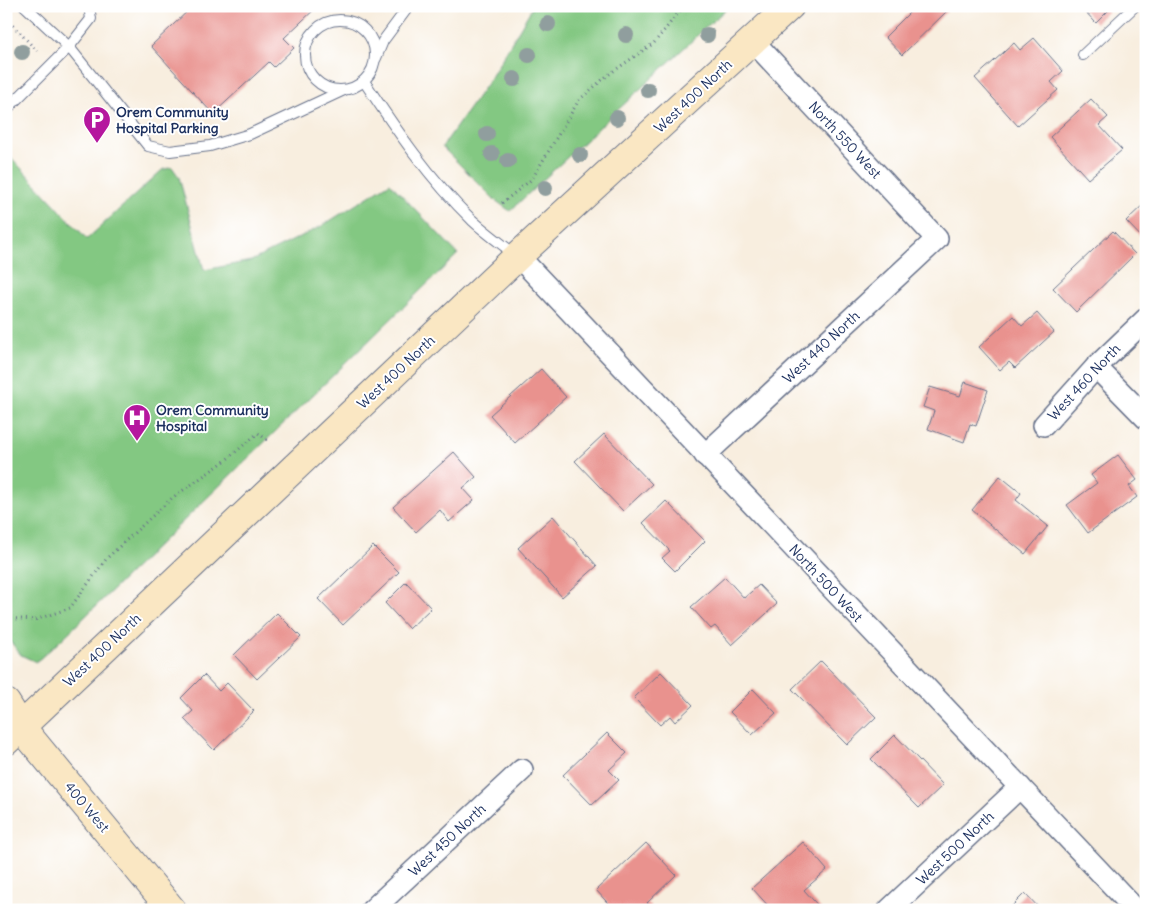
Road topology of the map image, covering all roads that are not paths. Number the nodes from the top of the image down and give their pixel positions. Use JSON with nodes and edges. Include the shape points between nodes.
{"nodes":[{"id":1,"x":25,"y":6,"type":"edge"},
{"id":2,"x":89,"y":6,"type":"edge"},
{"id":3,"x":409,"y":6,"type":"edge"},
{"id":4,"x":790,"y":6,"type":"edge"},
{"id":5,"x":1135,"y":6,"type":"edge"},
{"id":6,"x":752,"y":41,"type":"junction"},
{"id":7,"x":69,"y":47,"type":"junction"},
{"id":8,"x":1083,"y":54,"type":"dead end"},
{"id":9,"x":376,"y":58,"type":"junction"},
{"id":10,"x":364,"y":81,"type":"junction"},
{"id":11,"x":344,"y":90,"type":"junction"},
{"id":12,"x":6,"y":110,"type":"edge"},
{"id":13,"x":937,"y":238,"type":"joint"},
{"id":14,"x":518,"y":256,"type":"junction"},
{"id":15,"x":1146,"y":319,"type":"edge"},
{"id":16,"x":1096,"y":366,"type":"junction"},
{"id":17,"x":1146,"y":418,"type":"edge"},
{"id":18,"x":1044,"y":425,"type":"dead end"},
{"id":19,"x":705,"y":455,"type":"junction"},
{"id":20,"x":6,"y":703,"type":"edge"},
{"id":21,"x":14,"y":734,"type":"edge"},
{"id":22,"x":522,"y":770,"type":"dead end"},
{"id":23,"x":1020,"y":787,"type":"junction"},
{"id":24,"x":172,"y":910,"type":"edge"},
{"id":25,"x":372,"y":910,"type":"edge"},
{"id":26,"x":889,"y":910,"type":"edge"},
{"id":27,"x":1136,"y":910,"type":"edge"}],
"edges":[{"from":1,"to":7,"type":"lane"},
{"from":2,"to":7,"type":"lane","via":[[91,18]]},
{"from":3,"to":9,"type":"lane","via":[[383,41]]},
{"from":4,"to":6,"type":"main road","name":"West 400 North"},
{"from":5,"to":8,"type":"lane"},
{"from":6,"to":13,"type":"street","name":"North 550 West"},
{"from":6,"to":14,"type":"main road","name":"West 400 North"},
{"from":7,"to":11,"type":"lane","via":[[148,146],[170,151],[210,146],[250,134]]},
{"from":7,"to":12,"type":"lane"},
{"from":9,"to":10,"type":"lane"},
{"from":9,"to":11,"type":"lane","via":[[369,34],[352,22],[338,20],[321,26],[312,34],[305,56],[307,69],[326,88]]},
{"from":10,"to":11,"type":"lane"},
{"from":10,"to":14,"type":"lane","via":[[396,131],[440,186],[473,221]]},
{"from":13,"to":19,"type":"street","name":"West 440 North"},
{"from":14,"to":19,"type":"street","name":"North 500 West"},
{"from":14,"to":21,"type":"main road","name":"West 400 North"},
{"from":15,"to":16,"type":"street","name":"West 460 North"},
{"from":16,"to":17,"type":"street"},
{"from":16,"to":18,"type":"street","name":"West 460 North"},
{"from":19,"to":23,"type":"street","name":"North 500 West"},
{"from":20,"to":21,"type":"main road","name":"400 West"},
{"from":21,"to":24,"type":"main road","name":"400 West"},
{"from":22,"to":25,"type":"street","name":"West 450 North"},
{"from":23,"to":26,"type":"street","name":"West 500 North"},
{"from":23,"to":27,"type":"street","name":"North 500 West"}]}
